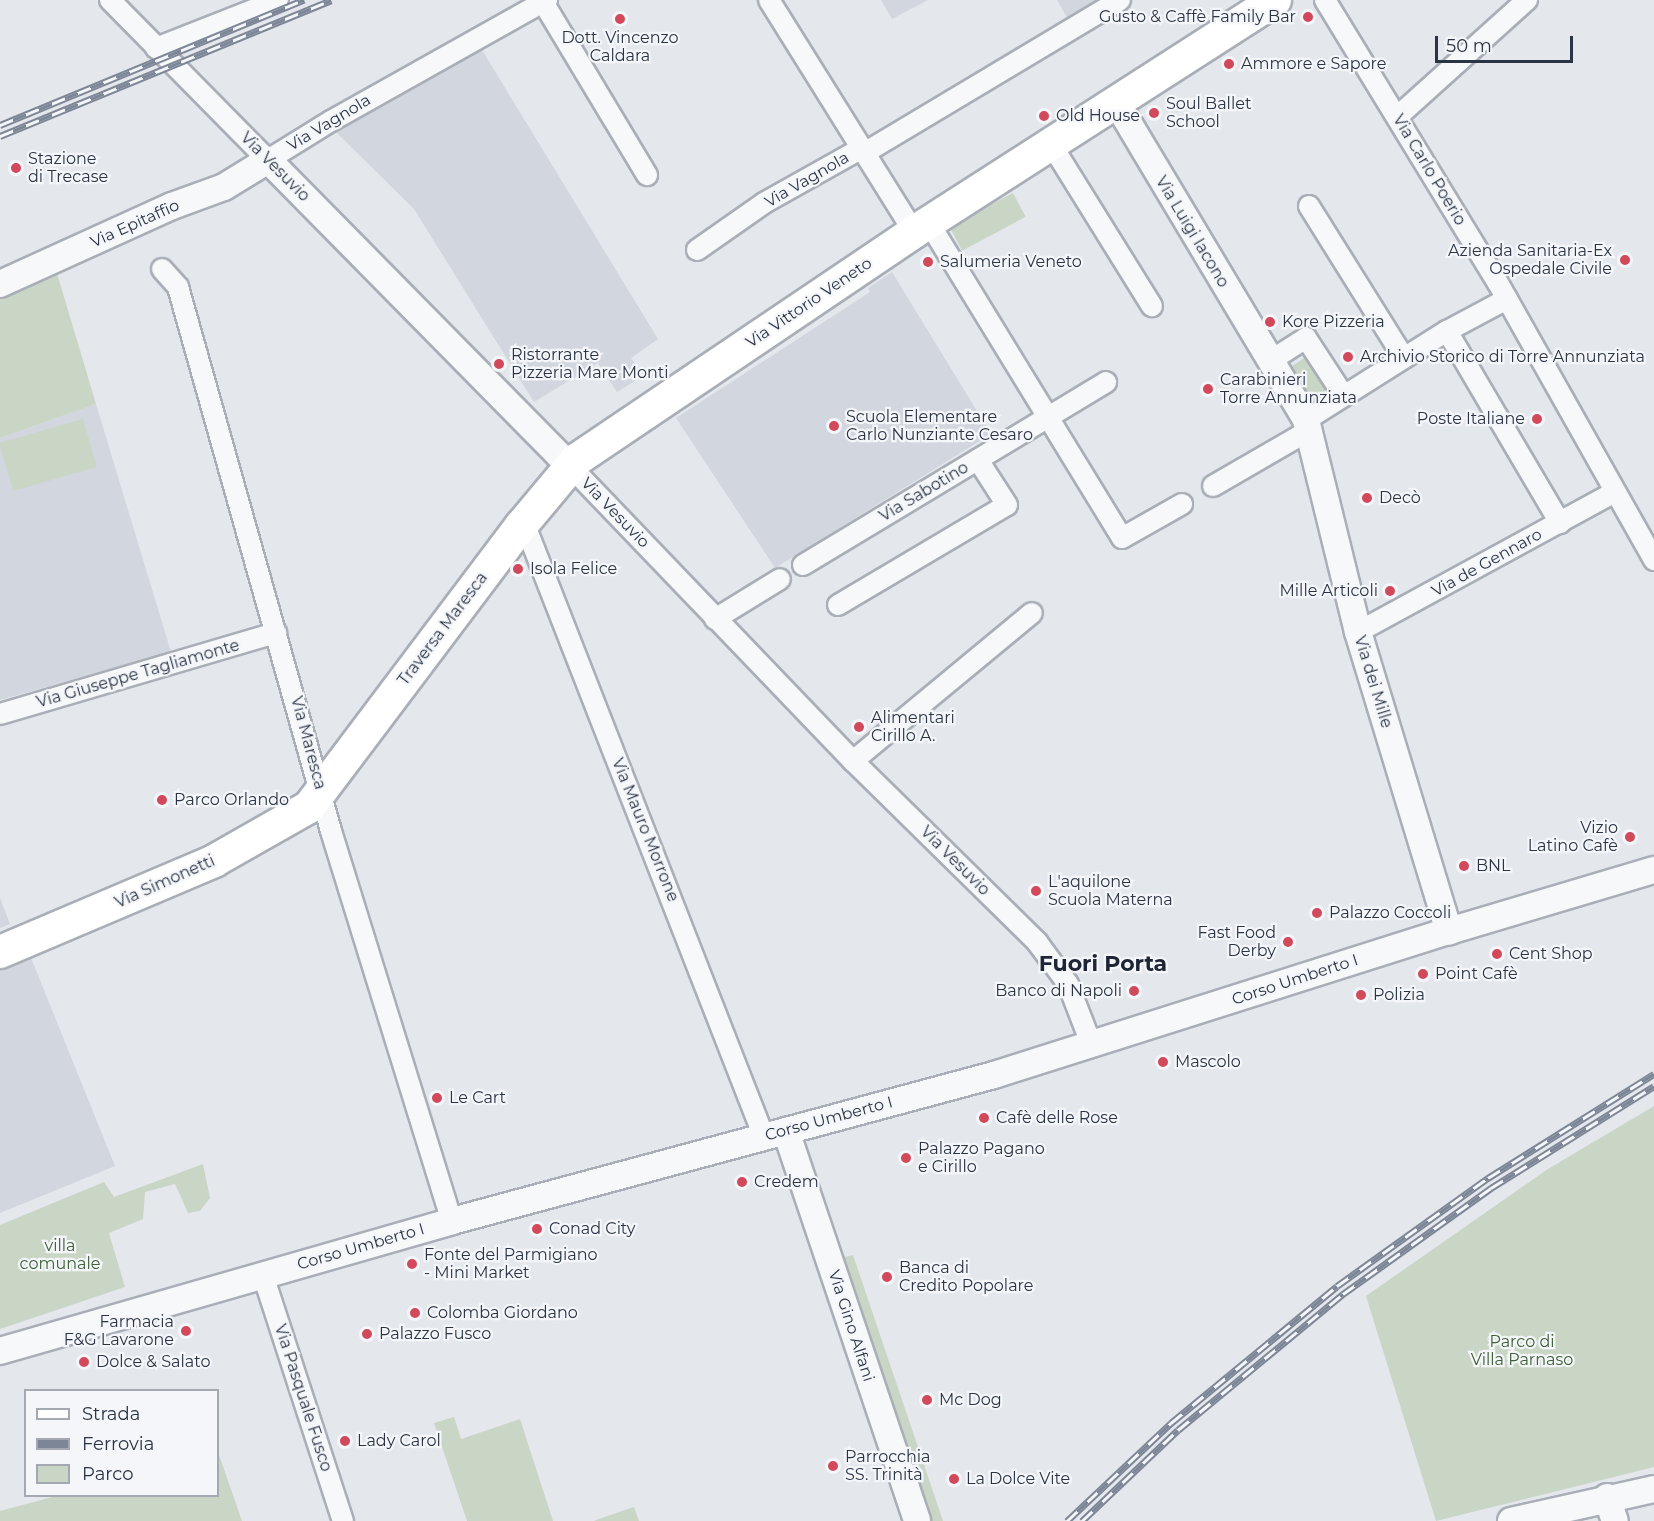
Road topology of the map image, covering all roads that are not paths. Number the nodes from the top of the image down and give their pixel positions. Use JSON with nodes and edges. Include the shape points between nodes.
{"nodes":[{"id":1,"x":110,"y":0,"type":"edge"},
{"id":2,"x":278,"y":0,"type":"edge"},
{"id":3,"x":770,"y":0,"type":"edge"},
{"id":4,"x":1120,"y":0,"type":"edge"},
{"id":5,"x":1275,"y":0,"type":"edge"},
{"id":6,"x":1326,"y":0,"type":"edge"},
{"id":7,"x":1527,"y":0,"type":"edge"},
{"id":8,"x":545,"y":1,"type":"edge"},
{"id":9,"x":156,"y":48,"type":"junction"},
{"id":10,"x":1116,"y":102,"type":"junction"},
{"id":11,"x":1397,"y":117,"type":"junction"},
{"id":12,"x":1051,"y":144,"type":"junction"},
{"id":13,"x":864,"y":150,"type":"junction"},
{"id":14,"x":268,"y":160,"type":"junction"},
{"id":15,"x":646,"y":175,"type":"dead end"},
{"id":16,"x":1309,"y":206,"type":"dead end"},
{"id":17,"x":922,"y":227,"type":"junction"},
{"id":18,"x":697,"y":250,"type":"dead end"},
{"id":19,"x":162,"y":269,"type":"dead end"},
{"id":20,"x":0,"y":284,"type":"edge"},
{"id":21,"x":1507,"y":299,"type":"junction"},
{"id":22,"x":1152,"y":306,"type":"dead end"},
{"id":23,"x":1447,"y":331,"type":"junction"},
{"id":24,"x":1404,"y":358,"type":"junction"},
{"id":25,"x":1270,"y":362,"type":"junction"},
{"id":26,"x":1106,"y":382,"type":"dead end"},
{"id":27,"x":1344,"y":396,"type":"junction"},
{"id":28,"x":1049,"y":417,"type":"junction"},
{"id":29,"x":1307,"y":425,"type":"junction"},
{"id":30,"x":978,"y":460,"type":"junction"},
{"id":31,"x":570,"y":466,"type":"junction"},
{"id":32,"x":1213,"y":486,"type":"dead end"},
{"id":33,"x":1615,"y":492,"type":"junction"},
{"id":34,"x":1182,"y":504,"type":"dead end"},
{"id":35,"x":1560,"y":523,"type":"junction"},
{"id":36,"x":521,"y":526,"type":"junction"},
{"id":37,"x":1654,"y":560,"type":"edge"},
{"id":38,"x":803,"y":565,"type":"dead end"},
{"id":39,"x":780,"y":579,"type":"dead end"},
{"id":40,"x":838,"y":605,"type":"dead end"},
{"id":41,"x":1032,"y":613,"type":"dead end"},
{"id":42,"x":715,"y":619,"type":"junction"},
{"id":43,"x":1358,"y":632,"type":"junction"},
{"id":44,"x":276,"y":633,"type":"junction"},
{"id":45,"x":0,"y":714,"type":"edge"},
{"id":46,"x":853,"y":761,"type":"junction"},
{"id":47,"x":322,"y":795,"type":"junction"},
{"id":48,"x":1654,"y":870,"type":"edge"},
{"id":49,"x":1449,"y":931,"type":"junction"},
{"id":50,"x":0,"y":952,"type":"edge"},
{"id":51,"x":1092,"y":1046,"type":"junction"},
{"id":52,"x":775,"y":1134,"type":"junction"},
{"id":53,"x":452,"y":1221,"type":"junction"},
{"id":54,"x":263,"y":1275,"type":"junction"},
{"id":55,"x":0,"y":1351,"type":"edge"},
{"id":56,"x":1654,"y":1489,"type":"edge"},
{"id":57,"x":1607,"y":1497,"type":"junction"},
{"id":58,"x":343,"y":1521,"type":"edge"},
{"id":59,"x":917,"y":1521,"type":"edge"},
{"id":60,"x":1511,"y":1521,"type":"edge"},
{"id":61,"x":1615,"y":1521,"type":"edge"}],
"edges":[{"from":1,"to":9,"type":"street","name":"Via Vesuvio"},
{"from":2,"to":9,"type":"street"},
{"from":3,"to":13,"type":"street","name":"Via Vagnola"},
{"from":4,"to":13,"type":"street","name":"Via Vagnola"},
{"from":5,"to":10,"type":"main road","name":"Via Vittorio Veneto"},
{"from":6,"to":11,"type":"street","name":"Via Carlo Poerio"},
{"from":7,"to":11,"type":"street"},
{"from":8,"to":14,"type":"street","name":"Via Vagnola"},
{"from":8,"to":15,"type":"street"},
{"from":9,"to":14,"type":"street","name":"Via Vesuvio"},
{"from":10,"to":12,"type":"main road","name":"Via Vittorio Veneto"},
{"from":10,"to":25,"type":"street","name":"Via Luigi Iacono"},
{"from":11,"to":21,"type":"street","name":"Via Carlo Poerio"},
{"from":12,"to":17,"type":"main road","name":"Via Vittorio Veneto"},
{"from":12,"to":22,"type":"street"},
{"from":13,"to":17,"type":"street"},
{"from":13,"to":18,"type":"street","name":"Via Vagnola","via":[[764,203]]},
{"from":14,"to":20,"type":"street","name":"Via Epitaffio","via":[[224,187]]},
{"from":14,"to":31,"type":"street","name":"Via Vesuvio"},
{"from":16,"to":24,"type":"street"},
{"from":17,"to":28,"type":"street"},
{"from":17,"to":31,"type":"main road","name":"Via Vittorio Veneto"},
{"from":19,"to":44,"type":"street","name":"Via Maresca","via":[[178,287]]},
{"from":21,"to":23,"type":"street"},
{"from":21,"to":33,"type":"street","name":"Via Carlo Poerio"},
{"from":23,"to":24,"type":"street"},
{"from":23,"to":35,"type":"street"},
{"from":24,"to":27,"type":"street"},
{"from":25,"to":27,"type":"street","via":[[1306,338]]},
{"from":25,"to":29,"type":"street","name":"Via Luigi Iacono"},
{"from":26,"to":28,"type":"street","name":"Via Sabotino"},
{"from":27,"to":29,"type":"street"},
{"from":28,"to":30,"type":"street","name":"Via Sabotino"},
{"from":28,"to":34,"type":"street","via":[[1122,538]]},
{"from":29,"to":32,"type":"street"},
{"from":29,"to":43,"type":"street","name":"Via dei Mille"},
{"from":30,"to":38,"type":"street","name":"Via Sabotino"},
{"from":30,"to":40,"type":"street","via":[[1007,505]]},
{"from":31,"to":36,"type":"main road","name":"Traversa Maresca"},
{"from":31,"to":42,"type":"street","name":"Via Vesuvio"},
{"from":33,"to":35,"type":"street","name":"Via de Gennaro"},
{"from":33,"to":37,"type":"street","name":"Via Carlo Poerio"},
{"from":35,"to":43,"type":"street","name":"Via de Gennaro"},
{"from":36,"to":47,"type":"main road","name":"Traversa Maresca","via":[[333,773]]},
{"from":36,"to":52,"type":"street","name":"Via Mauro Morrone","via":[[528,533]]},
{"from":39,"to":42,"type":"street"},
{"from":41,"to":46,"type":"street"},
{"from":42,"to":46,"type":"street","name":"Via Vesuvio"},
{"from":43,"to":49,"type":"street","name":"Via dei Mille"},
{"from":44,"to":45,"type":"street","name":"Via Giuseppe Tagliamonte"},
{"from":44,"to":47,"type":"street","name":"Via Maresca"},
{"from":46,"to":51,"type":"street","name":"Via Vesuvio","via":[[1056,963]]},
{"from":47,"to":50,"type":"main road","name":"Via Simonetti","via":[[309,807],[214,861]]},
{"from":47,"to":53,"type":"street","name":"Via Maresca"},
{"from":48,"to":49,"type":"street","name":"Corso Umberto I"},
{"from":49,"to":51,"type":"street","name":"Corso Umberto I"},
{"from":51,"to":52,"type":"street","name":"Corso Umberto I"},
{"from":52,"to":53,"type":"street","name":"Corso Umberto I"},
{"from":52,"to":59,"type":"street","name":"Via Gino Alfani"},
{"from":53,"to":54,"type":"street","name":"Corso Umberto I"},
{"from":54,"to":55,"type":"street","name":"Corso Umberto I"},
{"from":54,"to":58,"type":"street","name":"Via Pasquale Fusco"},
{"from":56,"to":57,"type":"street"},
{"from":57,"to":60,"type":"street"},
{"from":57,"to":61,"type":"street"}]}
